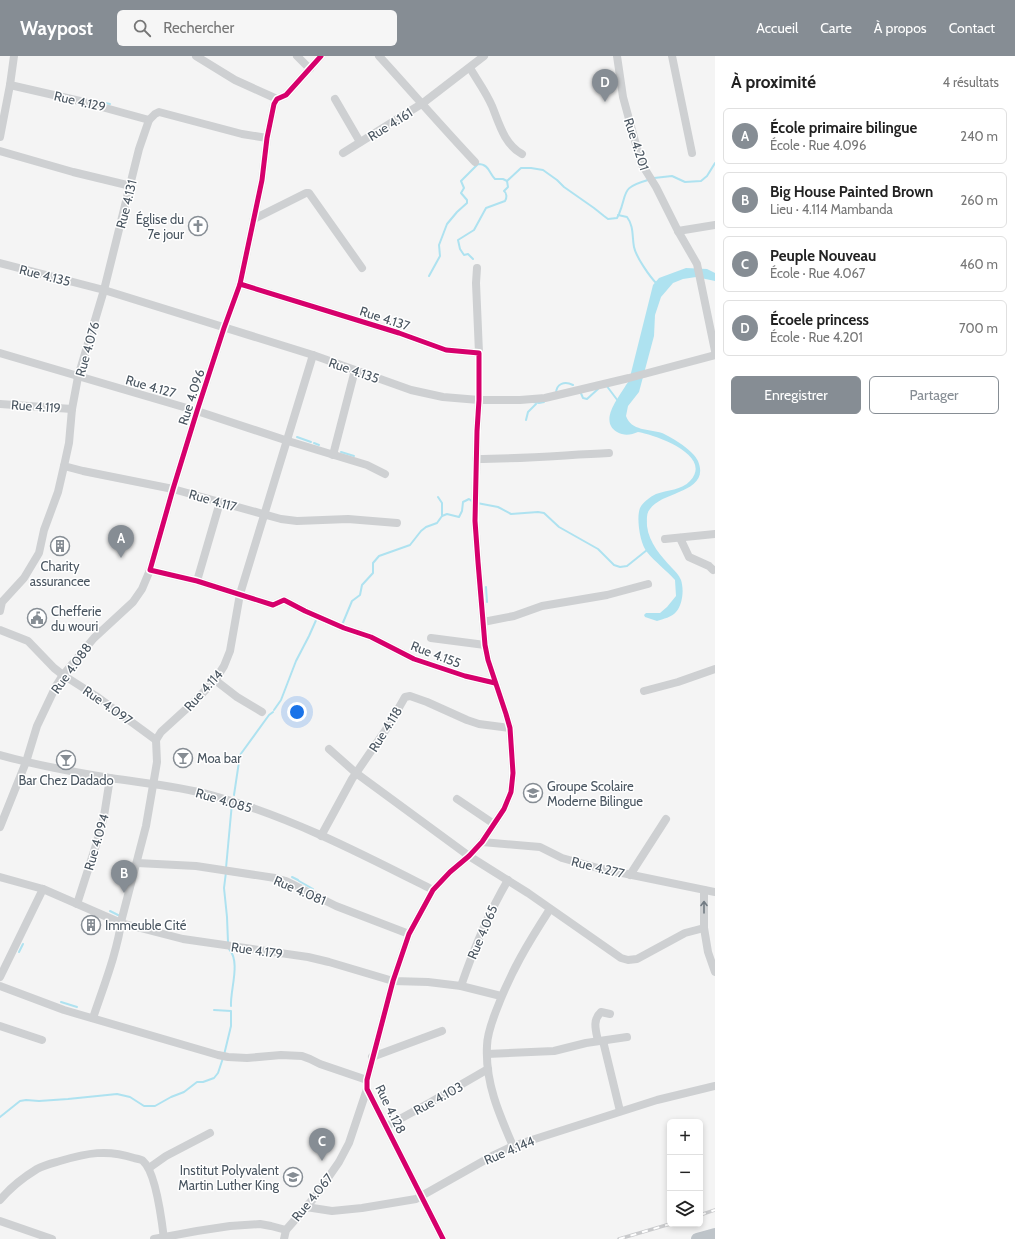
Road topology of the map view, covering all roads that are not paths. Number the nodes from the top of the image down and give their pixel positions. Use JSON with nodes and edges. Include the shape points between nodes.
{"nodes":[{"id":1,"x":14,"y":56,"type":"edge"},
{"id":2,"x":196,"y":56,"type":"edge"},
{"id":3,"x":297,"y":56,"type":"edge"},
{"id":4,"x":321,"y":56,"type":"edge"},
{"id":5,"x":379,"y":56,"type":"edge"},
{"id":6,"x":484,"y":56,"type":"edge"},
{"id":7,"x":616,"y":56,"type":"edge"},
{"id":8,"x":672,"y":56,"type":"edge"},
{"id":9,"x":470,"y":68,"type":"junction"},
{"id":10,"x":310,"y":69,"type":"junction"},
{"id":11,"x":10,"y":85,"type":"junction"},
{"id":12,"x":277,"y":99,"type":"junction"},
{"id":13,"x":335,"y":99,"type":"dead end"},
{"id":14,"x":423,"y":103,"type":"junction"},
{"id":15,"x":149,"y":120,"type":"junction"},
{"id":16,"x":0,"y":137,"type":"edge"},
{"id":17,"x":267,"y":138,"type":"junction"},
{"id":18,"x":360,"y":142,"type":"junction"},
{"id":19,"x":0,"y":151,"type":"edge"},
{"id":20,"x":343,"y":153,"type":"dead end"},
{"id":21,"x":692,"y":153,"type":"dead end"},
{"id":22,"x":522,"y":154,"type":"dead end"},
{"id":23,"x":475,"y":162,"type":"dead end"},
{"id":24,"x":131,"y":186,"type":"junction"},
{"id":25,"x":254,"y":219,"type":"junction"},
{"id":26,"x":715,"y":225,"type":"edge"},
{"id":27,"x":678,"y":231,"type":"junction"},
{"id":28,"x":0,"y":263,"type":"edge"},
{"id":29,"x":362,"y":268,"type":"dead end"},
{"id":30,"x":477,"y":268,"type":"dead end"},
{"id":31,"x":240,"y":284,"type":"junction"},
{"id":32,"x":104,"y":290,"type":"junction"},
{"id":33,"x":224,"y":328,"type":"junction"},
{"id":34,"x":715,"y":350,"type":"edge"},
{"id":35,"x":0,"y":353,"type":"edge"},
{"id":36,"x":479,"y":353,"type":"junction"},
{"id":37,"x":313,"y":355,"type":"junction"},
{"id":38,"x":715,"y":355,"type":"edge"},
{"id":39,"x":355,"y":370,"type":"junction"},
{"id":40,"x":78,"y":377,"type":"junction"},
{"id":41,"x":480,"y":400,"type":"junction"},
{"id":42,"x":0,"y":404,"type":"edge"},
{"id":43,"x":72,"y":409,"type":"junction"},
{"id":44,"x":198,"y":411,"type":"junction"},
{"id":45,"x":288,"y":441,"type":"junction"},
{"id":46,"x":609,"y":453,"type":"dead end"},
{"id":47,"x":333,"y":455,"type":"junction"},
{"id":48,"x":476,"y":459,"type":"junction"},
{"id":49,"x":64,"y":466,"type":"junction"},
{"id":50,"x":385,"y":474,"type":"dead end"},
{"id":51,"x":173,"y":489,"type":"junction"},
{"id":52,"x":220,"y":502,"type":"junction"},
{"id":53,"x":265,"y":515,"type":"junction"},
{"id":54,"x":397,"y":523,"type":"dead end"},
{"id":55,"x":715,"y":534,"type":"edge"},
{"id":56,"x":680,"y":538,"type":"junction"},
{"id":57,"x":665,"y":539,"type":"dead end"},
{"id":58,"x":150,"y":570,"type":"junction"},
{"id":59,"x":713,"y":570,"type":"dead end"},
{"id":60,"x":197,"y":581,"type":"junction"},
{"id":61,"x":648,"y":584,"type":"dead end"},
{"id":62,"x":240,"y":594,"type":"junction"},
{"id":63,"x":0,"y":611,"type":"edge"},
{"id":64,"x":483,"y":622,"type":"junction"},
{"id":65,"x":0,"y":630,"type":"edge"},
{"id":66,"x":431,"y":638,"type":"dead end"},
{"id":67,"x":485,"y":645,"type":"junction"},
{"id":68,"x":715,"y":668,"type":"edge"},
{"id":69,"x":63,"y":674,"type":"junction"},
{"id":70,"x":215,"y":680,"type":"junction"},
{"id":71,"x":495,"y":683,"type":"junction"},
{"id":72,"x":644,"y":691,"type":"dead end"},
{"id":73,"x":262,"y":712,"type":"dead end"},
{"id":74,"x":510,"y":728,"type":"junction"},
{"id":75,"x":156,"y":740,"type":"junction"},
{"id":76,"x":329,"y":749,"type":"dead end"},
{"id":77,"x":0,"y":755,"type":"edge"},
{"id":78,"x":26,"y":762,"type":"junction"},
{"id":79,"x":356,"y":773,"type":"junction"},
{"id":80,"x":110,"y":778,"type":"junction"},
{"id":81,"x":153,"y":784,"type":"junction"},
{"id":82,"x":457,"y":799,"type":"dead end"},
{"id":83,"x":666,"y":819,"type":"dead end"},
{"id":84,"x":494,"y":824,"type":"junction"},
{"id":85,"x":0,"y":828,"type":"edge"},
{"id":86,"x":321,"y":836,"type":"junction"},
{"id":87,"x":482,"y":842,"type":"junction"},
{"id":88,"x":469,"y":856,"type":"junction"},
{"id":89,"x":136,"y":863,"type":"junction"},
{"id":90,"x":630,"y":875,"type":"junction"},
{"id":91,"x":0,"y":877,"type":"edge"},
{"id":92,"x":508,"y":880,"type":"junction"},
{"id":93,"x":43,"y":889,"type":"junction"},
{"id":94,"x":433,"y":890,"type":"junction"},
{"id":95,"x":704,"y":890,"type":"junction"},
{"id":96,"x":715,"y":892,"type":"edge"},
{"id":97,"x":78,"y":904,"type":"junction"},
{"id":98,"x":550,"y":909,"type":"junction"},
{"id":99,"x":121,"y":923,"type":"junction"},
{"id":100,"x":704,"y":928,"type":"junction"},
{"id":101,"x":409,"y":934,"type":"junction"},
{"id":102,"x":715,"y":972,"type":"edge"},
{"id":103,"x":0,"y":977,"type":"edge"},
{"id":104,"x":393,"y":981,"type":"junction"},
{"id":105,"x":0,"y":986,"type":"edge"},
{"id":106,"x":461,"y":986,"type":"junction"},
{"id":107,"x":501,"y":996,"type":"junction"},
{"id":108,"x":610,"y":1014,"type":"dead end"},
{"id":109,"x":93,"y":1018,"type":"junction"},
{"id":110,"x":0,"y":1026,"type":"edge"},
{"id":111,"x":442,"y":1031,"type":"dead end"},
{"id":112,"x":627,"y":1037,"type":"dead end"},
{"id":113,"x":42,"y":1040,"type":"dead end"},
{"id":114,"x":600,"y":1041,"type":"junction"},
{"id":115,"x":487,"y":1054,"type":"junction"},
{"id":116,"x":372,"y":1057,"type":"junction"},
{"id":117,"x":488,"y":1069,"type":"junction"},
{"id":118,"x":367,"y":1080,"type":"junction"},
{"id":119,"x":715,"y":1086,"type":"edge"},
{"id":120,"x":367,"y":1089,"type":"junction"},
{"id":121,"x":620,"y":1111,"type":"junction"},
{"id":122,"x":387,"y":1126,"type":"junction"},
{"id":123,"x":210,"y":1133,"type":"dead end"},
{"id":124,"x":513,"y":1146,"type":"junction"},
{"id":125,"x":149,"y":1168,"type":"junction"},
{"id":126,"x":422,"y":1196,"type":"junction"},
{"id":127,"x":0,"y":1200,"type":"edge"},
{"id":128,"x":306,"y":1207,"type":"junction"},
{"id":129,"x":0,"y":1221,"type":"edge"},
{"id":130,"x":286,"y":1230,"type":"junction"},
{"id":131,"x":715,"y":1234,"type":"edge"},
{"id":132,"x":164,"y":1238,"type":"edge"},
{"id":133,"x":52,"y":1239,"type":"edge"},
{"id":134,"x":154,"y":1239,"type":"edge"},
{"id":135,"x":284,"y":1239,"type":"edge"},
{"id":136,"x":443,"y":1239,"type":"edge"},
{"id":137,"x":697,"y":1239,"type":"edge"}],
"edges":[{"from":1,"to":11,"type":"street"},
{"from":2,"to":12,"type":"street","via":[[235,80]]},
{"from":3,"to":10,"type":"street"},
{"from":4,"to":10,"type":"street"},
{"from":5,"to":14,"type":"street","name":"Rue 4.161"},
{"from":6,"to":9,"type":"street"},
{"from":7,"to":27,"type":"street","name":"Rue 4.201","via":[[623,97],[641,163]]},
{"from":8,"to":21,"type":"street"},
{"from":9,"to":14,"type":"street"},
{"from":9,"to":22,"type":"street","via":[[503,133],[510,144]]},
{"from":10,"to":12,"type":"street","via":[[286,95]]},
{"from":11,"to":15,"type":"street","name":"Rue 4.129"},
{"from":11,"to":16,"type":"street"},
{"from":12,"to":17,"type":"street","name":"Rue 4.096","via":[[272,109]]},
{"from":13,"to":18,"type":"street"},
{"from":14,"to":18,"type":"street","name":"Rue 4.161"},
{"from":14,"to":23,"type":"street"},
{"from":15,"to":17,"type":"street","via":[[159,112]]},
{"from":15,"to":24,"type":"street","name":"Rue 4.131","via":[[139,148]]},
{"from":17,"to":25,"type":"street","name":"Rue 4.096"},
{"from":18,"to":20,"type":"street","name":"Rue 4.161"},
{"from":19,"to":24,"type":"street"},
{"from":24,"to":32,"type":"street","name":"Rue 4.131"},
{"from":25,"to":29,"type":"street","via":[[310,193]]},
{"from":25,"to":31,"type":"street","name":"Rue 4.096"},
{"from":26,"to":27,"type":"street"},
{"from":27,"to":34,"type":"street","name":"Rue 4.201","via":[[698,268]]},
{"from":28,"to":32,"type":"street","name":"Rue 4.135"},
{"from":30,"to":36,"type":"street"},
{"from":31,"to":33,"type":"street","name":"Rue 4.096"},
{"from":31,"to":36,"type":"street","name":"Rue 4.137","via":[[446,350]]},
{"from":32,"to":33,"type":"street","name":"Rue 4.135"},
{"from":32,"to":40,"type":"street","name":"Rue 4.076"},
{"from":33,"to":37,"type":"street","name":"Rue 4.135"},
{"from":33,"to":44,"type":"street","name":"Rue 4.096"},
{"from":35,"to":40,"type":"street","name":"Rue 4.127"},
{"from":36,"to":41,"type":"street"},
{"from":37,"to":39,"type":"street","name":"Rue 4.135"},
{"from":37,"to":45,"type":"street","name":"Rue 4.114"},
{"from":38,"to":41,"type":"street","name":"Rue 4.135","via":[[546,398]]},
{"from":39,"to":41,"type":"street","name":"Rue 4.135","via":[[411,390],[443,397]]},
{"from":39,"to":47,"type":"street"},
{"from":40,"to":43,"type":"street","name":"Rue 4.076"},
{"from":40,"to":44,"type":"street","name":"Rue 4.127"},
{"from":41,"to":48,"type":"street","name":"Rue 4.128"},
{"from":42,"to":43,"type":"street","name":"Rue 4.119"},
{"from":43,"to":49,"type":"street"},
{"from":44,"to":45,"type":"street","name":"Rue 4.127"},
{"from":44,"to":51,"type":"street","name":"Rue 4.096"},
{"from":45,"to":47,"type":"street","name":"Rue 4.127"},
{"from":45,"to":53,"type":"street","name":"Rue 4.114"},
{"from":46,"to":48,"type":"street"},
{"from":47,"to":50,"type":"street","name":"Rue 4.127","via":[[367,464]]},
{"from":48,"to":64,"type":"street","name":"Rue 4.128","via":[[475,521]]},
{"from":49,"to":51,"type":"street","name":"Rue 4.117"},
{"from":49,"to":63,"type":"street","via":[[58,492],[44,530],[42,547],[24,578],[2,602]]},
{"from":51,"to":52,"type":"street","name":"Rue 4.117"},
{"from":51,"to":58,"type":"street","name":"Rue 4.096"},
{"from":52,"to":53,"type":"street","name":"Rue 4.117"},
{"from":52,"to":60,"type":"street"},
{"from":53,"to":54,"type":"street","name":"Rue 4.117","via":[[297,521],[348,520]]},
{"from":53,"to":62,"type":"street","name":"Rue 4.114"},
{"from":55,"to":56,"type":"street"},
{"from":56,"to":57,"type":"street"},
{"from":56,"to":59,"type":"street","via":[[690,557]]},
{"from":58,"to":60,"type":"street"},
{"from":58,"to":69,"type":"street","name":"Rue 4.088","via":[[133,602],[94,638]]},
{"from":60,"to":62,"type":"street"},
{"from":61,"to":64,"type":"street","via":[[607,595],[542,606],[514,616]]},
{"from":62,"to":70,"type":"street","name":"Rue 4.114","via":[[230,651]]},
{"from":62,"to":71,"type":"street","name":"Rue 4.155","via":[[273,605],[284,600],[414,658],[465,676]]},
{"from":64,"to":67,"type":"street","name":"Rue 4.128"},
{"from":65,"to":69,"type":"street","name":"Rue 4.097","via":[[28,641]]},
{"from":66,"to":67,"type":"street"},
{"from":67,"to":71,"type":"street","name":"Rue 4.128"},
{"from":68,"to":72,"type":"street"},
{"from":69,"to":75,"type":"street","name":"Rue 4.097"},
{"from":69,"to":78,"type":"street","name":"Rue 4.088","via":[[37,726]]},
{"from":70,"to":73,"type":"street"},
{"from":70,"to":75,"type":"street","name":"Rue 4.114","via":[[161,732]]},
{"from":71,"to":74,"type":"street","name":"Rue 4.128"},
{"from":74,"to":79,"type":"street","name":"Rue 4.118","via":[[479,724],[407,696]]},
{"from":74,"to":84,"type":"street","name":"Rue 4.128","via":[[513,773],[511,792]]},
{"from":75,"to":81,"type":"street","via":[[157,762]]},
{"from":76,"to":79,"type":"street"},
{"from":77,"to":78,"type":"street","name":"Rue 4.085"},
{"from":78,"to":80,"type":"street","name":"Rue 4.085"},
{"from":78,"to":85,"type":"street","name":"Rue 4.088"},
{"from":79,"to":86,"type":"street","name":"Rue 4.118"},
{"from":79,"to":88,"type":"street"},
{"from":80,"to":81,"type":"street","name":"Rue 4.085"},
{"from":80,"to":97,"type":"street","name":"Rue 4.094","via":[[102,823]]},
{"from":81,"to":86,"type":"street","name":"Rue 4.085","via":[[210,795],[283,819]]},
{"from":81,"to":89,"type":"street"},
{"from":82,"to":84,"type":"street"},
{"from":83,"to":90,"type":"street"},
{"from":84,"to":87,"type":"street","name":"Rue 4.128"},
{"from":86,"to":94,"type":"street","name":"Rue 4.085"},
{"from":87,"to":88,"type":"street","name":"Rue 4.128"},
{"from":87,"to":90,"type":"street","name":"Rue 4.277","via":[[540,847],[562,858]]},
{"from":88,"to":92,"type":"street"},
{"from":88,"to":94,"type":"street","name":"Rue 4.128"},
{"from":89,"to":99,"type":"street"},
{"from":89,"to":101,"type":"street","name":"Rue 4.081","via":[[196,866],[275,878],[336,906]]},
{"from":90,"to":95,"type":"street","name":"Rue 4.277"},
{"from":91,"to":93,"type":"street","name":"Rue 4.179"},
{"from":92,"to":98,"type":"street"},
{"from":92,"to":106,"type":"street","name":"Rue 4.065","via":[[487,918]]},
{"from":93,"to":97,"type":"street","name":"Rue 4.179"},
{"from":93,"to":103,"type":"street"},
{"from":94,"to":101,"type":"street","name":"Rue 4.128"},
{"from":95,"to":96,"type":"street","name":"Rue 4.277"},
{"from":100,"to":95,"type":"street","one_way":true},
{"from":97,"to":99,"type":"street","name":"Rue 4.179"},
{"from":98,"to":100,"type":"street","via":[[614,954],[628,960],[637,959],[685,934]]},
{"from":98,"to":107,"type":"street","via":[[517,961]]},
{"from":99,"to":104,"type":"street","name":"Rue 4.179","via":[[183,939],[308,957]]},
{"from":99,"to":109,"type":"street","via":[[114,956]]},
{"from":100,"to":102,"type":"street"},
{"from":101,"to":104,"type":"street","name":"Rue 4.128"},
{"from":104,"to":106,"type":"street","name":"Rue 4.179"},
{"from":104,"to":116,"type":"street","name":"Rue 4.128"},
{"from":105,"to":109,"type":"street"},
{"from":106,"to":107,"type":"street","name":"Rue 4.179"},
{"from":107,"to":115,"type":"street","via":[[491,1026]]},
{"from":108,"to":114,"type":"street","via":[[601,1012],[594,1023]]},
{"from":109,"to":118,"type":"street","via":[[228,1057],[302,1056]]},
{"from":110,"to":113,"type":"street"},
{"from":111,"to":116,"type":"street"},
{"from":112,"to":114,"type":"street"},
{"from":114,"to":115,"type":"street","via":[[554,1051]]},
{"from":114,"to":121,"type":"street"},
{"from":115,"to":117,"type":"street"},
{"from":116,"to":118,"type":"street","name":"Rue 4.128"},
{"from":117,"to":122,"type":"street","name":"Rue 4.103"},
{"from":117,"to":124,"type":"street","via":[[497,1109]]},
{"from":118,"to":120,"type":"street","name":"Rue 4.128"},
{"from":119,"to":121,"type":"street","name":"Rue 4.144"},
{"from":120,"to":122,"type":"street","name":"Rue 4.128"},
{"from":120,"to":128,"type":"street","name":"Rue 4.067","via":[[340,1162]]},
{"from":121,"to":124,"type":"street","name":"Rue 4.144"},
{"from":122,"to":126,"type":"street","name":"Rue 4.128"},
{"from":123,"to":125,"type":"street"},
{"from":124,"to":126,"type":"street","name":"Rue 4.144"},
{"from":125,"to":127,"type":"street","via":[[142,1160],[124,1154],[81,1154],[38,1168],[5,1193]]},
{"from":125,"to":132,"type":"street","via":[[158,1197]]},
{"from":126,"to":128,"type":"street","name":"Rue 4.144","via":[[362,1208],[332,1210]]},
{"from":126,"to":136,"type":"street","name":"Rue 4.128"},
{"from":128,"to":130,"type":"street","name":"Rue 4.067"},
{"from":129,"to":133,"type":"street"},
{"from":130,"to":132,"type":"street","via":[[260,1224],[230,1226]]},
{"from":130,"to":135,"type":"street","name":"Rue 4.067"},
{"from":131,"to":137,"type":"highway"},
{"from":132,"to":134,"type":"street"}]}
